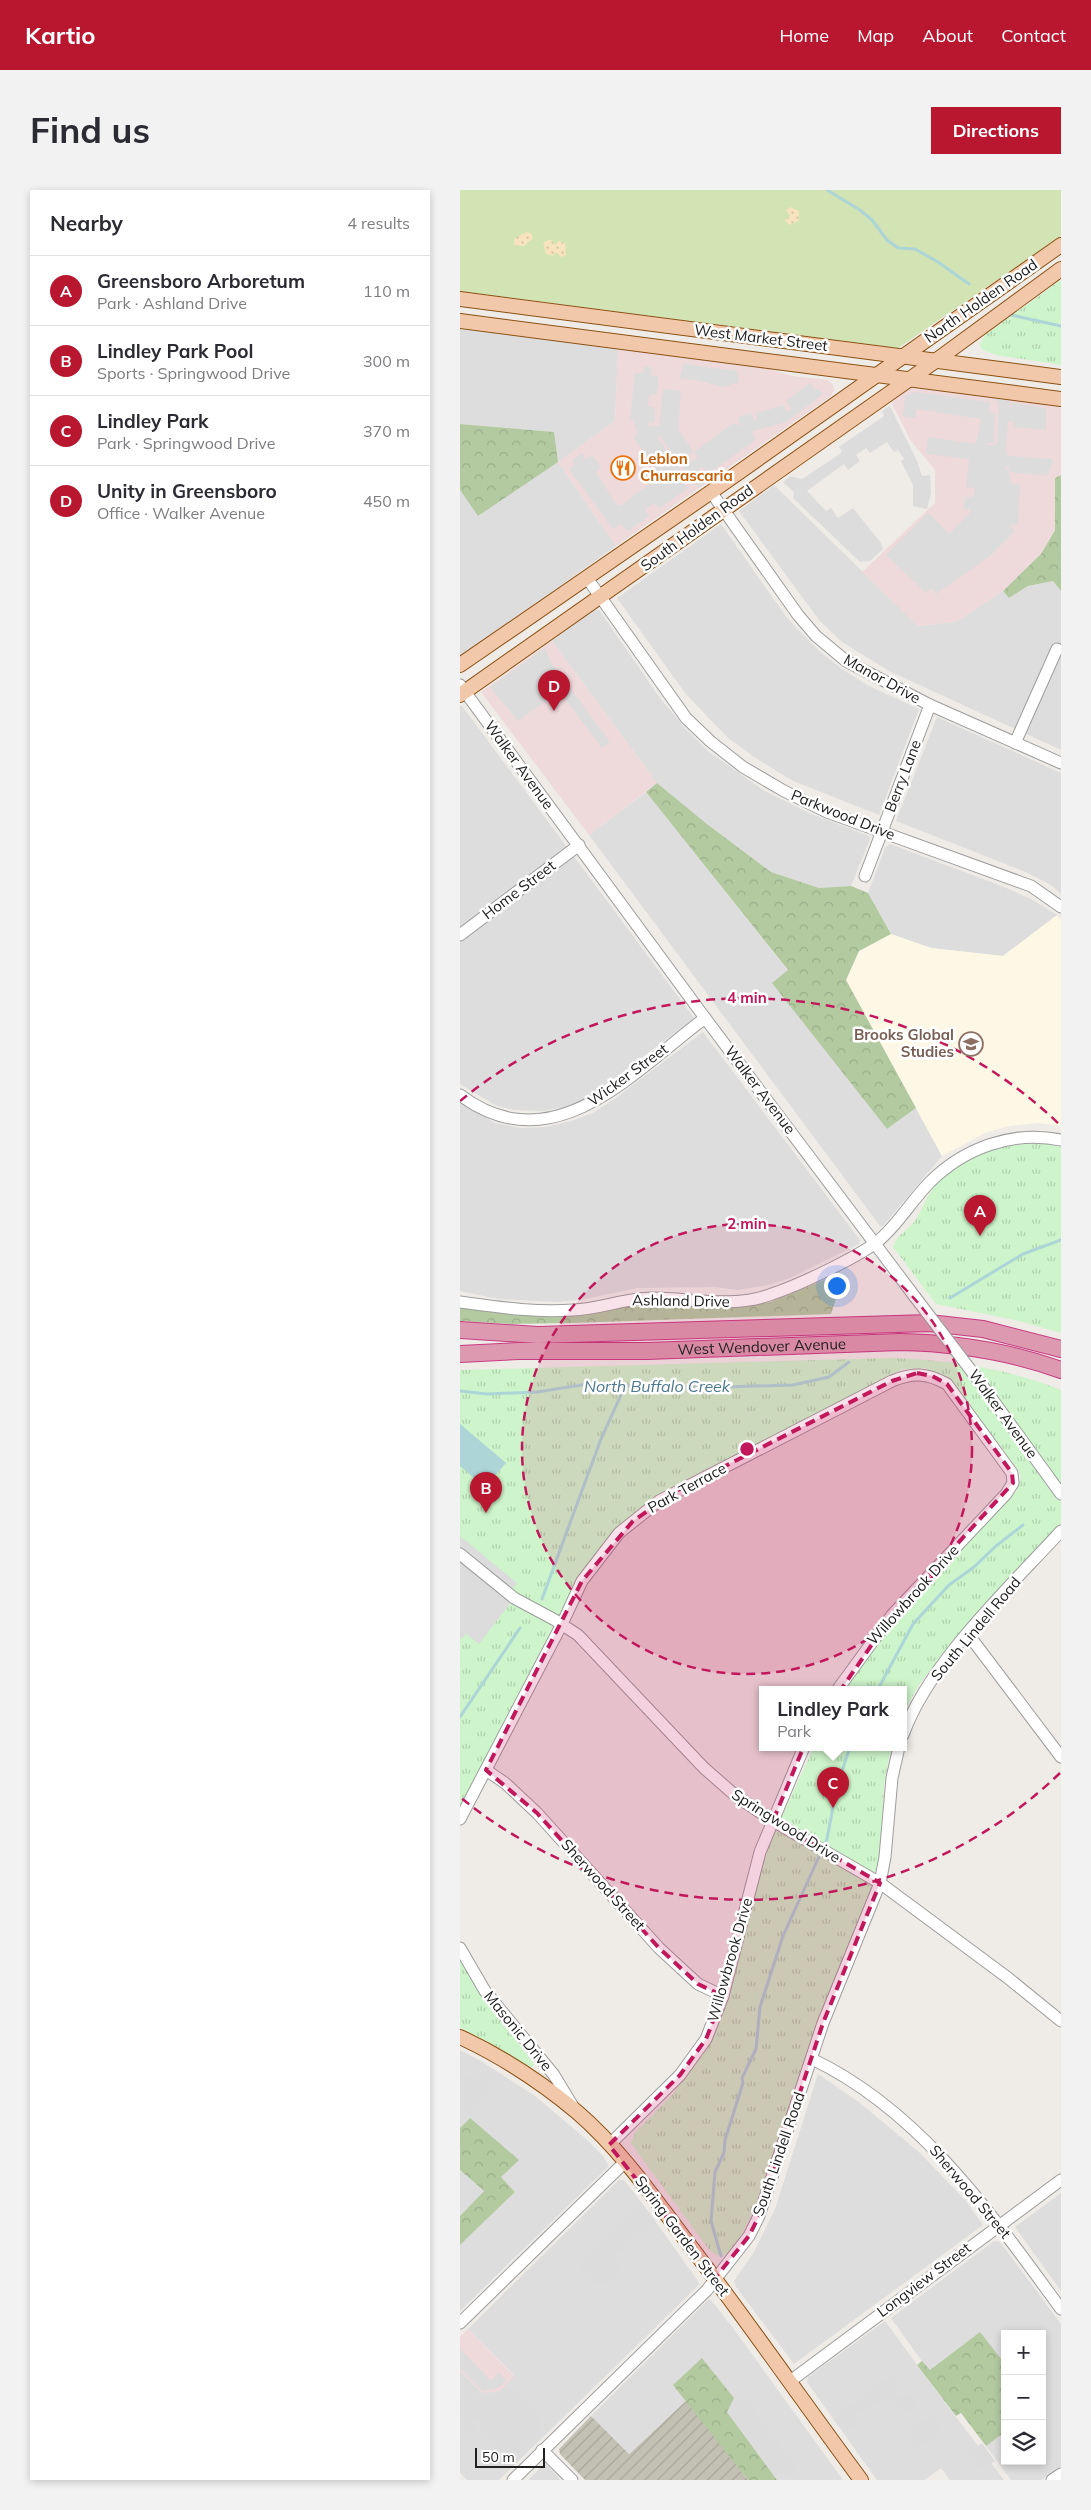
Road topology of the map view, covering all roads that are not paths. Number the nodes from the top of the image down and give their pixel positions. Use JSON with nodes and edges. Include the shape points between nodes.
{"nodes":[{"id":1,"x":1061,"y":245,"type":"edge"},
{"id":2,"x":1061,"y":269,"type":"edge"},
{"id":3,"x":460,"y":299,"type":"edge"},
{"id":4,"x":460,"y":321,"type":"edge"},
{"id":5,"x":901,"y":358,"type":"junction"},
{"id":6,"x":934,"y":362,"type":"junction"},
{"id":7,"x":878,"y":373,"type":"junction"},
{"id":8,"x":1061,"y":377,"type":"edge"},
{"id":9,"x":908,"y":378,"type":"junction"},
{"id":10,"x":1061,"y":398,"type":"edge"},
{"id":11,"x":711,"y":492,"type":"junction"},
{"id":12,"x":724,"y":509,"type":"junction"},
{"id":13,"x":587,"y":578,"type":"junction"},
{"id":14,"x":601,"y":597,"type":"junction"},
{"id":15,"x":1057,"y":649,"type":"dead end"},
{"id":16,"x":460,"y":665,"type":"edge"},
{"id":17,"x":462,"y":691,"type":"edge"},
{"id":18,"x":930,"y":705,"type":"junction"},
{"id":19,"x":1015,"y":743,"type":"junction"},
{"id":20,"x":1061,"y":763,"type":"edge"},
{"id":21,"x":881,"y":831,"type":"junction"},
{"id":22,"x":578,"y":845,"type":"junction"},
{"id":23,"x":865,"y":876,"type":"dead end"},
{"id":24,"x":1061,"y":907,"type":"edge"},
{"id":25,"x":460,"y":934,"type":"edge"},
{"id":26,"x":706,"y":1018,"type":"junction"},
{"id":27,"x":460,"y":1095,"type":"edge"},
{"id":28,"x":1061,"y":1140,"type":"edge"},
{"id":29,"x":876,"y":1243,"type":"junction"},
{"id":30,"x":460,"y":1302,"type":"edge"},
{"id":31,"x":460,"y":1330,"type":"edge"},
{"id":32,"x":1061,"y":1349,"type":"edge"},
{"id":33,"x":460,"y":1354,"type":"edge"},
{"id":34,"x":1061,"y":1370,"type":"edge"},
{"id":35,"x":1061,"y":1494,"type":"edge"},
{"id":36,"x":995,"y":1506,"type":"joint"},
{"id":37,"x":1061,"y":1531,"type":"edge"},
{"id":38,"x":460,"y":1554,"type":"edge"},
{"id":39,"x":562,"y":1624,"type":"junction"},
{"id":40,"x":968,"y":1634,"type":"junction"},
{"id":41,"x":840,"y":1686,"type":"edge"},
{"id":42,"x":907,"y":1725,"type":"edge"},
{"id":43,"x":802,"y":1751,"type":"edge"},
{"id":44,"x":898,"y":1751,"type":"edge"},
{"id":45,"x":1061,"y":1758,"type":"edge"},
{"id":46,"x":486,"y":1770,"type":"junction"},
{"id":47,"x":460,"y":1819,"type":"edge"},
{"id":48,"x":773,"y":1821,"type":"junction"},
{"id":49,"x":880,"y":1883,"type":"junction"},
{"id":50,"x":460,"y":1948,"type":"edge"},
{"id":51,"x":723,"y":1996,"type":"junction"},
{"id":52,"x":1061,"y":2021,"type":"edge"},
{"id":53,"x":460,"y":2036,"type":"edge"},
{"id":54,"x":812,"y":2059,"type":"junction"},
{"id":55,"x":578,"y":2113,"type":"junction"},
{"id":56,"x":610,"y":2145,"type":"junction"},
{"id":57,"x":625,"y":2162,"type":"junction"},
{"id":58,"x":1061,"y":2180,"type":"edge"},
{"id":59,"x":999,"y":2224,"type":"junction"},
{"id":60,"x":715,"y":2278,"type":"junction"},
{"id":61,"x":1061,"y":2309,"type":"edge"},
{"id":62,"x":460,"y":2323,"type":"edge"},
{"id":63,"x":789,"y":2382,"type":"junction"},
{"id":64,"x":542,"y":2450,"type":"junction"},
{"id":65,"x":1061,"y":2474,"type":"edge"},
{"id":66,"x":513,"y":2480,"type":"edge"},
{"id":67,"x":572,"y":2480,"type":"edge"},
{"id":68,"x":861,"y":2480,"type":"edge"},
{"id":69,"x":1052,"y":2480,"type":"edge"}],
"edges":[{"from":1,"to":5,"type":"main road","name":"North Holden Road"},
{"from":2,"to":6,"type":"main road","name":"North Holden Road"},
{"from":3,"to":5,"type":"main road","name":"West Market Street"},
{"from":4,"to":7,"type":"main road","name":"West Market Street"},
{"from":5,"to":6,"type":"main road","name":"West Market Street"},
{"from":5,"to":7,"type":"main road","name":"South Holden Road"},
{"from":6,"to":8,"type":"main road","name":"West Market Street"},
{"from":6,"to":9,"type":"main road","name":"South Holden Road"},
{"from":7,"to":9,"type":"main road","name":"West Market Street"},
{"from":7,"to":11,"type":"main road","name":"South Holden Road"},
{"from":9,"to":10,"type":"main road","name":"West Market Street"},
{"from":9,"to":12,"type":"main road","name":"South Holden Road"},
{"from":11,"to":12,"type":"street","name":"Manor Drive"},
{"from":11,"to":13,"type":"main road","name":"South Holden Road"},
{"from":12,"to":14,"type":"main road","name":"South Holden Road"},
{"from":12,"to":18,"type":"street","name":"Manor Drive","via":[[816,636],[846,661]]},
{"from":13,"to":14,"type":"street","name":"Parkwood Drive"},
{"from":13,"to":16,"type":"main road","name":"South Holden Road"},
{"from":14,"to":17,"type":"main road","name":"South Holden Road"},
{"from":14,"to":21,"type":"street","name":"Parkwood Drive","via":[[667,693],[686,718],[710,741],[743,767],[784,791],[827,812]]},
{"from":15,"to":19,"type":"street"},
{"from":17,"to":22,"type":"street","name":"Walker Avenue"},
{"from":18,"to":19,"type":"street","name":"Manor Drive"},
{"from":18,"to":21,"type":"street","name":"Berry Lane"},
{"from":19,"to":20,"type":"street","name":"Manor Drive"},
{"from":21,"to":23,"type":"street","name":"Berry Lane"},
{"from":21,"to":24,"type":"street","name":"Parkwood Drive","via":[[1031,886]]},
{"from":22,"to":25,"type":"street","name":"Home Street"},
{"from":22,"to":26,"type":"street","name":"Walker Avenue"},
{"from":26,"to":27,"type":"street","name":"Wicker Street","via":[[599,1100],[564,1116],[524,1120],[506,1117],[471,1104]]},
{"from":26,"to":29,"type":"street","name":"Walker Avenue"},
{"from":28,"to":29,"type":"street","name":"Ashland Drive","via":[[1046,1137],[1006,1139],[972,1151],[929,1183],[892,1229]]},
{"from":29,"to":30,"type":"street","name":"Ashland Drive","via":[[771,1295],[730,1302],[651,1298],[550,1311]]},
{"from":29,"to":35,"type":"street","name":"Walker Avenue","bridge":true},
{"from":31,"to":32,"type":"highway","name":"West Wendover Avenue","via":[[538,1335],[929,1323],[983,1328]]},
{"from":33,"to":34,"type":"highway","name":"West Wendover Avenue","via":[[900,1342],[994,1350]]},
{"from":36,"to":39,"type":"street","name":"Park Terrace","via":[[1013,1483],[1012,1473],[947,1384],[917,1373],[904,1376],[659,1501],[619,1533],[596,1560],[582,1581]]},
{"from":36,"to":41,"type":"street","name":"Willowbrook Drive","via":[[892,1615]]},
{"from":37,"to":40,"type":"street","name":"South Lindell Road"},
{"from":38,"to":39,"type":"street","name":"Springwood Drive","via":[[514,1598]]},
{"from":39,"to":46,"type":"street","name":"Park Terrace"},
{"from":39,"to":48,"type":"street","name":"Springwood Drive","via":[[578,1635],[704,1768],[736,1796]]},
{"from":40,"to":42,"type":"street","name":"South Lindell Road","via":[[917,1701]]},
{"from":40,"to":45,"type":"street"},
{"from":43,"to":48,"type":"street","name":"Willowbrook Drive"},
{"from":44,"to":49,"type":"street","name":"South Lindell Road"},
{"from":46,"to":47,"type":"street","name":"Park Terrace"},
{"from":46,"to":51,"type":"street","name":"Sherwood Street","via":[[537,1813],[659,1948],[698,1984]]},
{"from":48,"to":49,"type":"street","name":"Springwood Drive"},
{"from":48,"to":51,"type":"street","name":"Willowbrook Drive","via":[[752,1880]]},
{"from":49,"to":52,"type":"street","name":"Springwood Drive"},
{"from":49,"to":54,"type":"street","name":"South Lindell Road","via":[[830,2005]]},
{"from":50,"to":55,"type":"street","name":"Masonic Drive","via":[[485,1990],[554,2075]]},
{"from":51,"to":56,"type":"street","name":"Willowbrook Drive","via":[[706,2039],[680,2075]]},
{"from":53,"to":55,"type":"main road","name":"Spring Garden Street","via":[[550,2091]]},
{"from":54,"to":59,"type":"street","name":"Sherwood Street","via":[[869,2093],[929,2144]]},
{"from":54,"to":60,"type":"street","name":"South Lindell Road","via":[[759,2216],[749,2236]]},
{"from":55,"to":56,"type":"main road","name":"Spring Garden Street"},
{"from":56,"to":57,"type":"main road","name":"Spring Garden Street"},
{"from":57,"to":60,"type":"main road","name":"Spring Garden Street"},
{"from":57,"to":62,"type":"street"},
{"from":58,"to":59,"type":"street","name":"Longview Street"},
{"from":59,"to":61,"type":"street","name":"Sherwood Street"},
{"from":59,"to":63,"type":"street","name":"Longview Street"},
{"from":60,"to":63,"type":"main road","name":"Spring Garden Street"},
{"from":60,"to":64,"type":"street","name":"South Lindell Road","via":[[707,2290]]},
{"from":63,"to":68,"type":"main road","name":"Spring Garden Street"},
{"from":64,"to":66,"type":"street","name":"South Lindell Road"},
{"from":64,"to":67,"type":"street"},
{"from":65,"to":69,"type":"street"}]}
